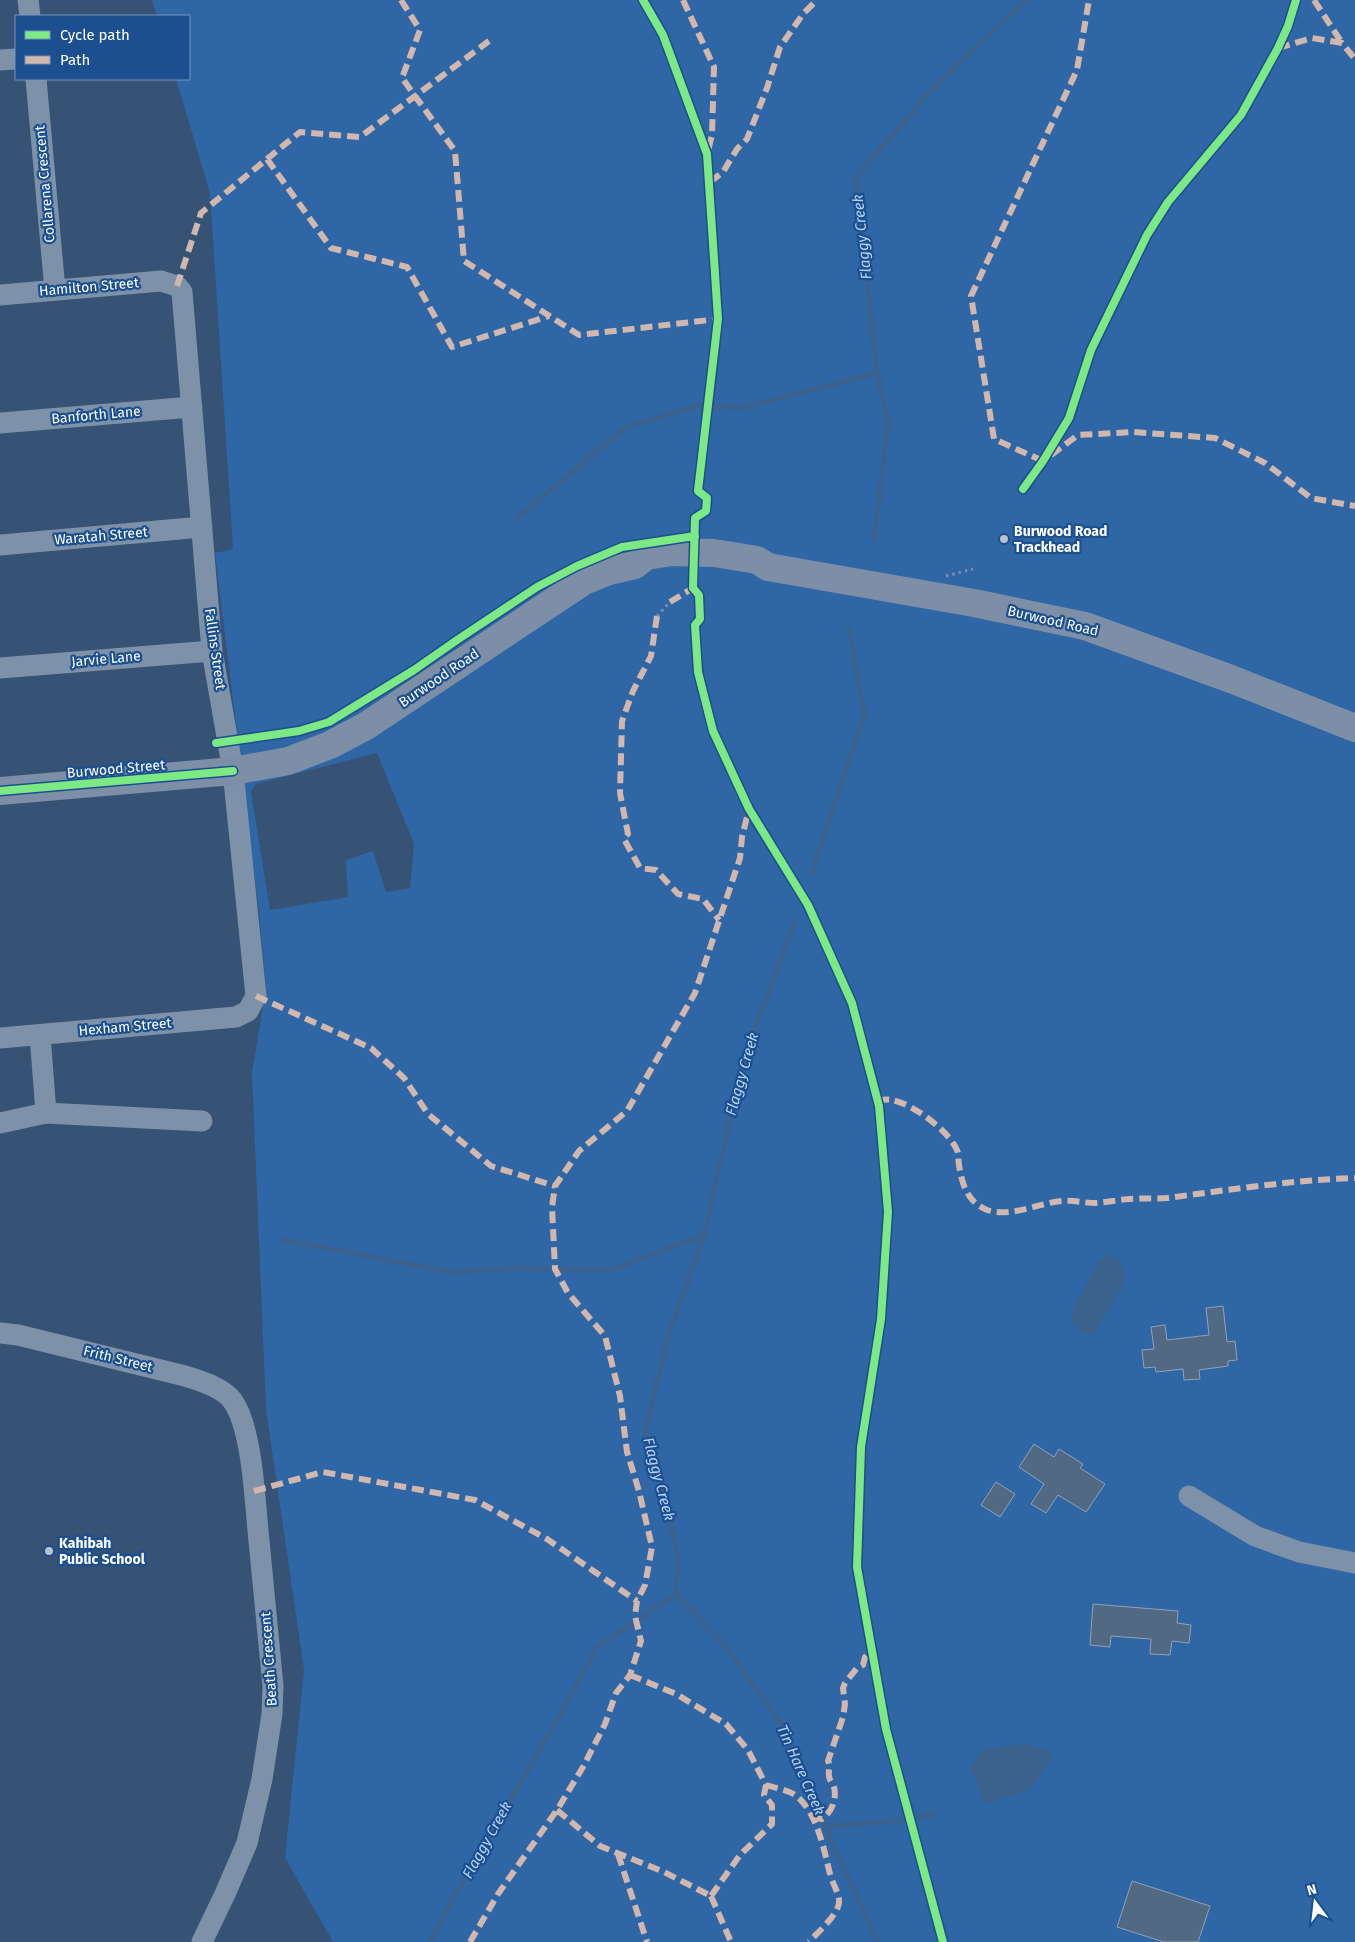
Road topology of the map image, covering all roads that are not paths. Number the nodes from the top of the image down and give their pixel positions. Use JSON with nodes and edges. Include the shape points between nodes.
{"nodes":[{"id":1,"x":28,"y":0,"type":"edge"},
{"id":2,"x":30,"y":15,"type":"edge"},
{"id":3,"x":15,"y":59,"type":"edge"},
{"id":4,"x":0,"y":60,"type":"edge"},
{"id":5,"x":36,"y":80,"type":"edge"},
{"id":6,"x":177,"y":286,"type":"joint"},
{"id":7,"x":55,"y":290,"type":"junction"},
{"id":8,"x":0,"y":295,"type":"edge"},
{"id":9,"x":192,"y":407,"type":"junction"},
{"id":10,"x":0,"y":423,"type":"edge"},
{"id":11,"x":202,"y":527,"type":"junction"},
{"id":12,"x":0,"y":545,"type":"edge"},
{"id":13,"x":212,"y":651,"type":"junction"},
{"id":14,"x":0,"y":668,"type":"edge"},
{"id":15,"x":1355,"y":728,"type":"edge"},
{"id":16,"x":233,"y":771,"type":"junction"},
{"id":17,"x":0,"y":791,"type":"edge"},
{"id":18,"x":248,"y":1011,"type":"joint"},
{"id":19,"x":40,"y":1035,"type":"junction"},
{"id":20,"x":0,"y":1038,"type":"edge"},
{"id":21,"x":46,"y":1113,"type":"junction"},
{"id":22,"x":202,"y":1120,"type":"dead end"},
{"id":23,"x":0,"y":1123,"type":"edge"},
{"id":24,"x":0,"y":1333,"type":"edge"},
{"id":25,"x":231,"y":1398,"type":"joint"},
{"id":26,"x":1189,"y":1496,"type":"dead end"},
{"id":27,"x":1355,"y":1563,"type":"edge"},
{"id":28,"x":202,"y":1942,"type":"edge"}],
"edges":[{"from":1,"to":2,"type":"street"},
{"from":3,"to":4,"type":"street"},
{"from":5,"to":7,"type":"street","name":"Collarena Crescent"},
{"from":6,"to":7,"type":"street","name":"Hamilton Street","via":[[161,281]]},
{"from":6,"to":9,"type":"street","name":"Fallins Street","via":[[184,300]]},
{"from":7,"to":8,"type":"street","name":"Hamilton Street"},
{"from":9,"to":10,"type":"street","name":"Banforth Lane"},
{"from":9,"to":11,"type":"street","name":"Fallins Street"},
{"from":11,"to":12,"type":"street","name":"Waratah Street"},
{"from":11,"to":13,"type":"street","name":"Fallins Street"},
{"from":13,"to":14,"type":"street","name":"Jarvie Lane"},
{"from":13,"to":16,"type":"street","name":"Fallins Street"},
{"from":15,"to":16,"type":"main road","name":"Burwood Road","via":[[1086,626],[768,566],[757,560],[694,551],[646,556],[635,564],[584,581],[366,726],[330,745],[288,760]]},
{"from":16,"to":17,"type":"main road","name":"Burwood Street"},
{"from":16,"to":18,"type":"street","name":"Fallins Street","via":[[256,996]]},
{"from":18,"to":19,"type":"street","name":"Hexham Street","via":[[236,1017]]},
{"from":19,"to":20,"type":"street","name":"Hexham Street"},
{"from":19,"to":21,"type":"street"},
{"from":21,"to":22,"type":"street"},
{"from":21,"to":23,"type":"street"},
{"from":24,"to":25,"type":"street","name":"Frith Street","via":[[185,1376],[210,1385]]},
{"from":25,"to":28,"type":"street","name":"Beath Crescent","via":[[241,1414],[246,1432],[253,1481],[273,1686],[272,1714],[262,1779],[247,1842]]},
{"from":26,"to":27,"type":"street","via":[[1255,1536],[1299,1552]]}]}
